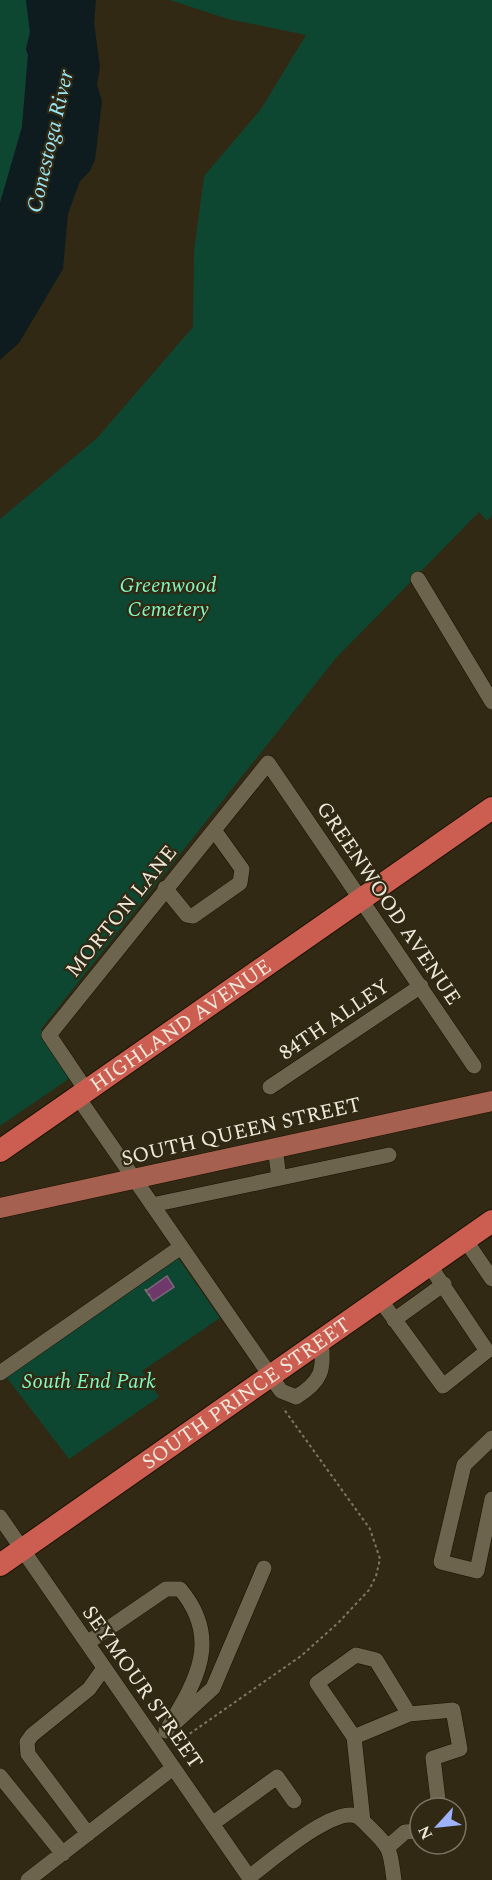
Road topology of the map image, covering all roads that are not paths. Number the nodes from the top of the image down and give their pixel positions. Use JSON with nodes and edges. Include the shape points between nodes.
{"nodes":[{"id":1,"x":418,"y":579,"type":"dead end"},
{"id":2,"x":492,"y":702,"type":"edge"},
{"id":3,"x":268,"y":763,"type":"joint"},
{"id":4,"x":492,"y":808,"type":"edge"},
{"id":5,"x":214,"y":830,"type":"junction"},
{"id":6,"x":165,"y":888,"type":"junction"},
{"id":7,"x":362,"y":898,"type":"junction"},
{"id":8,"x":421,"y":986,"type":"junction"},
{"id":9,"x":474,"y":1066,"type":"dead end"},
{"id":10,"x":270,"y":1087,"type":"dead end"},
{"id":11,"x":81,"y":1093,"type":"junction"},
{"id":12,"x":492,"y":1101,"type":"edge"},
{"id":13,"x":275,"y":1148,"type":"junction"},
{"id":14,"x":0,"y":1151,"type":"edge"},
{"id":15,"x":389,"y":1155,"type":"dead end"},
{"id":16,"x":279,"y":1178,"type":"junction"},
{"id":17,"x":134,"y":1179,"type":"junction"},
{"id":18,"x":152,"y":1205,"type":"junction"},
{"id":19,"x":0,"y":1208,"type":"edge"},
{"id":20,"x":492,"y":1221,"type":"edge"},
{"id":21,"x":492,"y":1229,"type":"edge"},
{"id":22,"x":466,"y":1241,"type":"junction"},
{"id":23,"x":181,"y":1248,"type":"junction"},
{"id":24,"x":437,"y":1275,"type":"junction"},
{"id":25,"x":492,"y":1279,"type":"edge"},
{"id":26,"x":381,"y":1301,"type":"junction"},
{"id":27,"x":394,"y":1320,"type":"junction"},
{"id":28,"x":321,"y":1342,"type":"junction"},
{"id":29,"x":0,"y":1373,"type":"edge"},
{"id":30,"x":271,"y":1377,"type":"junction"},
{"id":31,"x":492,"y":1438,"type":"edge"},
{"id":32,"x":492,"y":1499,"type":"edge"},
{"id":33,"x":0,"y":1517,"type":"edge"},
{"id":34,"x":23,"y":1549,"type":"junction"},
{"id":35,"x":0,"y":1565,"type":"edge"},
{"id":36,"x":264,"y":1568,"type":"dead end"},
{"id":37,"x":87,"y":1643,"type":"junction"},
{"id":38,"x":105,"y":1668,"type":"junction"},
{"id":39,"x":409,"y":1714,"type":"junction"},
{"id":40,"x":354,"y":1737,"type":"junction"},
{"id":41,"x":161,"y":1741,"type":"junction"},
{"id":42,"x":173,"y":1768,"type":"junction"},
{"id":43,"x":0,"y":1776,"type":"edge"},
{"id":44,"x":438,"y":1796,"type":"edge"},
{"id":45,"x":294,"y":1802,"type":"dead end"},
{"id":46,"x":363,"y":1821,"type":"junction"},
{"id":47,"x":212,"y":1824,"type":"junction"},
{"id":48,"x":408,"y":1832,"type":"edge"},
{"id":49,"x":88,"y":1834,"type":"junction"},
{"id":50,"x":389,"y":1846,"type":"junction"},
{"id":51,"x":63,"y":1854,"type":"junction"},
{"id":52,"x":250,"y":1879,"type":"edge"},
{"id":53,"x":28,"y":1880,"type":"edge"},
{"id":54,"x":394,"y":1880,"type":"edge"}],
"edges":[{"from":1,"to":2,"type":"street"},
{"from":3,"to":5,"type":"street","name":"MORTON LANE"},
{"from":3,"to":7,"type":"street","name":"GREENWOOD AVENUE"},
{"from":4,"to":7,"type":"highway","name":"HIGHLAND AVENUE"},
{"from":5,"to":6,"type":"street","name":"MORTON LANE"},
{"from":5,"to":6,"type":"street","via":[[242,869],[240,883],[194,916],[188,915]]},
{"from":6,"to":11,"type":"street","name":"MORTON LANE","via":[[49,1035]]},
{"from":7,"to":8,"type":"street","name":"GREENWOOD AVENUE"},
{"from":7,"to":11,"type":"highway","name":"HIGHLAND AVENUE"},
{"from":8,"to":9,"type":"street","name":"GREENWOOD AVENUE"},
{"from":8,"to":10,"type":"street","name":"84TH ALLEY"},
{"from":11,"to":14,"type":"highway","name":"HIGHLAND AVENUE"},
{"from":11,"to":17,"type":"street"},
{"from":12,"to":13,"type":"main road","name":"SOUTH QUEEN STREET"},
{"from":13,"to":16,"type":"street"},
{"from":13,"to":17,"type":"main road","name":"SOUTH QUEEN STREET"},
{"from":15,"to":16,"type":"street"},
{"from":16,"to":18,"type":"street"},
{"from":17,"to":18,"type":"street"},
{"from":17,"to":19,"type":"main road","name":"SOUTH QUEEN STREET"},
{"from":18,"to":23,"type":"street"},
{"from":20,"to":22,"type":"highway","name":"SOUTH PRINCE STREET"},
{"from":21,"to":22,"type":"main road"},
{"from":22,"to":24,"type":"highway","name":"SOUTH PRINCE STREET"},
{"from":22,"to":25,"type":"street"},
{"from":23,"to":29,"type":"street"},
{"from":23,"to":30,"type":"street"},
{"from":24,"to":26,"type":"highway","name":"SOUTH PRINCE STREET"},
{"from":24,"to":27,"type":"street"},
{"from":24,"to":27,"type":"street","via":[[487,1351],[443,1386]]},
{"from":26,"to":27,"type":"street"},
{"from":26,"to":28,"type":"highway","name":"SOUTH PRINCE STREET"},
{"from":28,"to":30,"type":"highway","name":"SOUTH PRINCE STREET"},
{"from":28,"to":30,"type":"street","via":[[322,1372],[310,1389],[296,1397],[281,1391]]},
{"from":30,"to":34,"type":"highway","name":"SOUTH PRINCE STREET"},
{"from":31,"to":32,"type":"street","via":[[464,1465],[441,1562],[477,1571]]},
{"from":33,"to":34,"type":"street","name":"SEYMOUR STREET"},
{"from":34,"to":35,"type":"highway","name":"SOUTH PRINCE STREET"},
{"from":34,"to":37,"type":"street","name":"SEYMOUR STREET"},
{"from":36,"to":41,"type":"street","via":[[213,1688]]},
{"from":37,"to":38,"type":"street","name":"SEYMOUR STREET"},
{"from":37,"to":41,"type":"street","via":[[166,1589],[180,1589],[197,1614],[203,1644],[195,1682]]},
{"from":38,"to":41,"type":"street","name":"SEYMOUR STREET"},
{"from":38,"to":49,"type":"street","via":[[89,1689],[27,1742],[28,1754]]},
{"from":39,"to":40,"type":"street"},
{"from":39,"to":40,"type":"street","via":[[376,1660],[356,1655],[317,1683]]},
{"from":39,"to":44,"type":"street","via":[[453,1710],[460,1749],[433,1758]]},
{"from":40,"to":46,"type":"street"},
{"from":41,"to":42,"type":"street","name":"SEYMOUR STREET"},
{"from":42,"to":47,"type":"street","name":"SEYMOUR STREET"},
{"from":42,"to":49,"type":"street"},
{"from":43,"to":51,"type":"street"},
{"from":45,"to":47,"type":"street","via":[[277,1777]]},
{"from":46,"to":50,"type":"street"},
{"from":46,"to":52,"type":"street","via":[[345,1815],[325,1823]]},
{"from":47,"to":52,"type":"street","name":"SEYMOUR STREET"},
{"from":48,"to":50,"type":"street"},
{"from":49,"to":51,"type":"street"},
{"from":50,"to":54,"type":"street"},
{"from":51,"to":53,"type":"street"}]}
